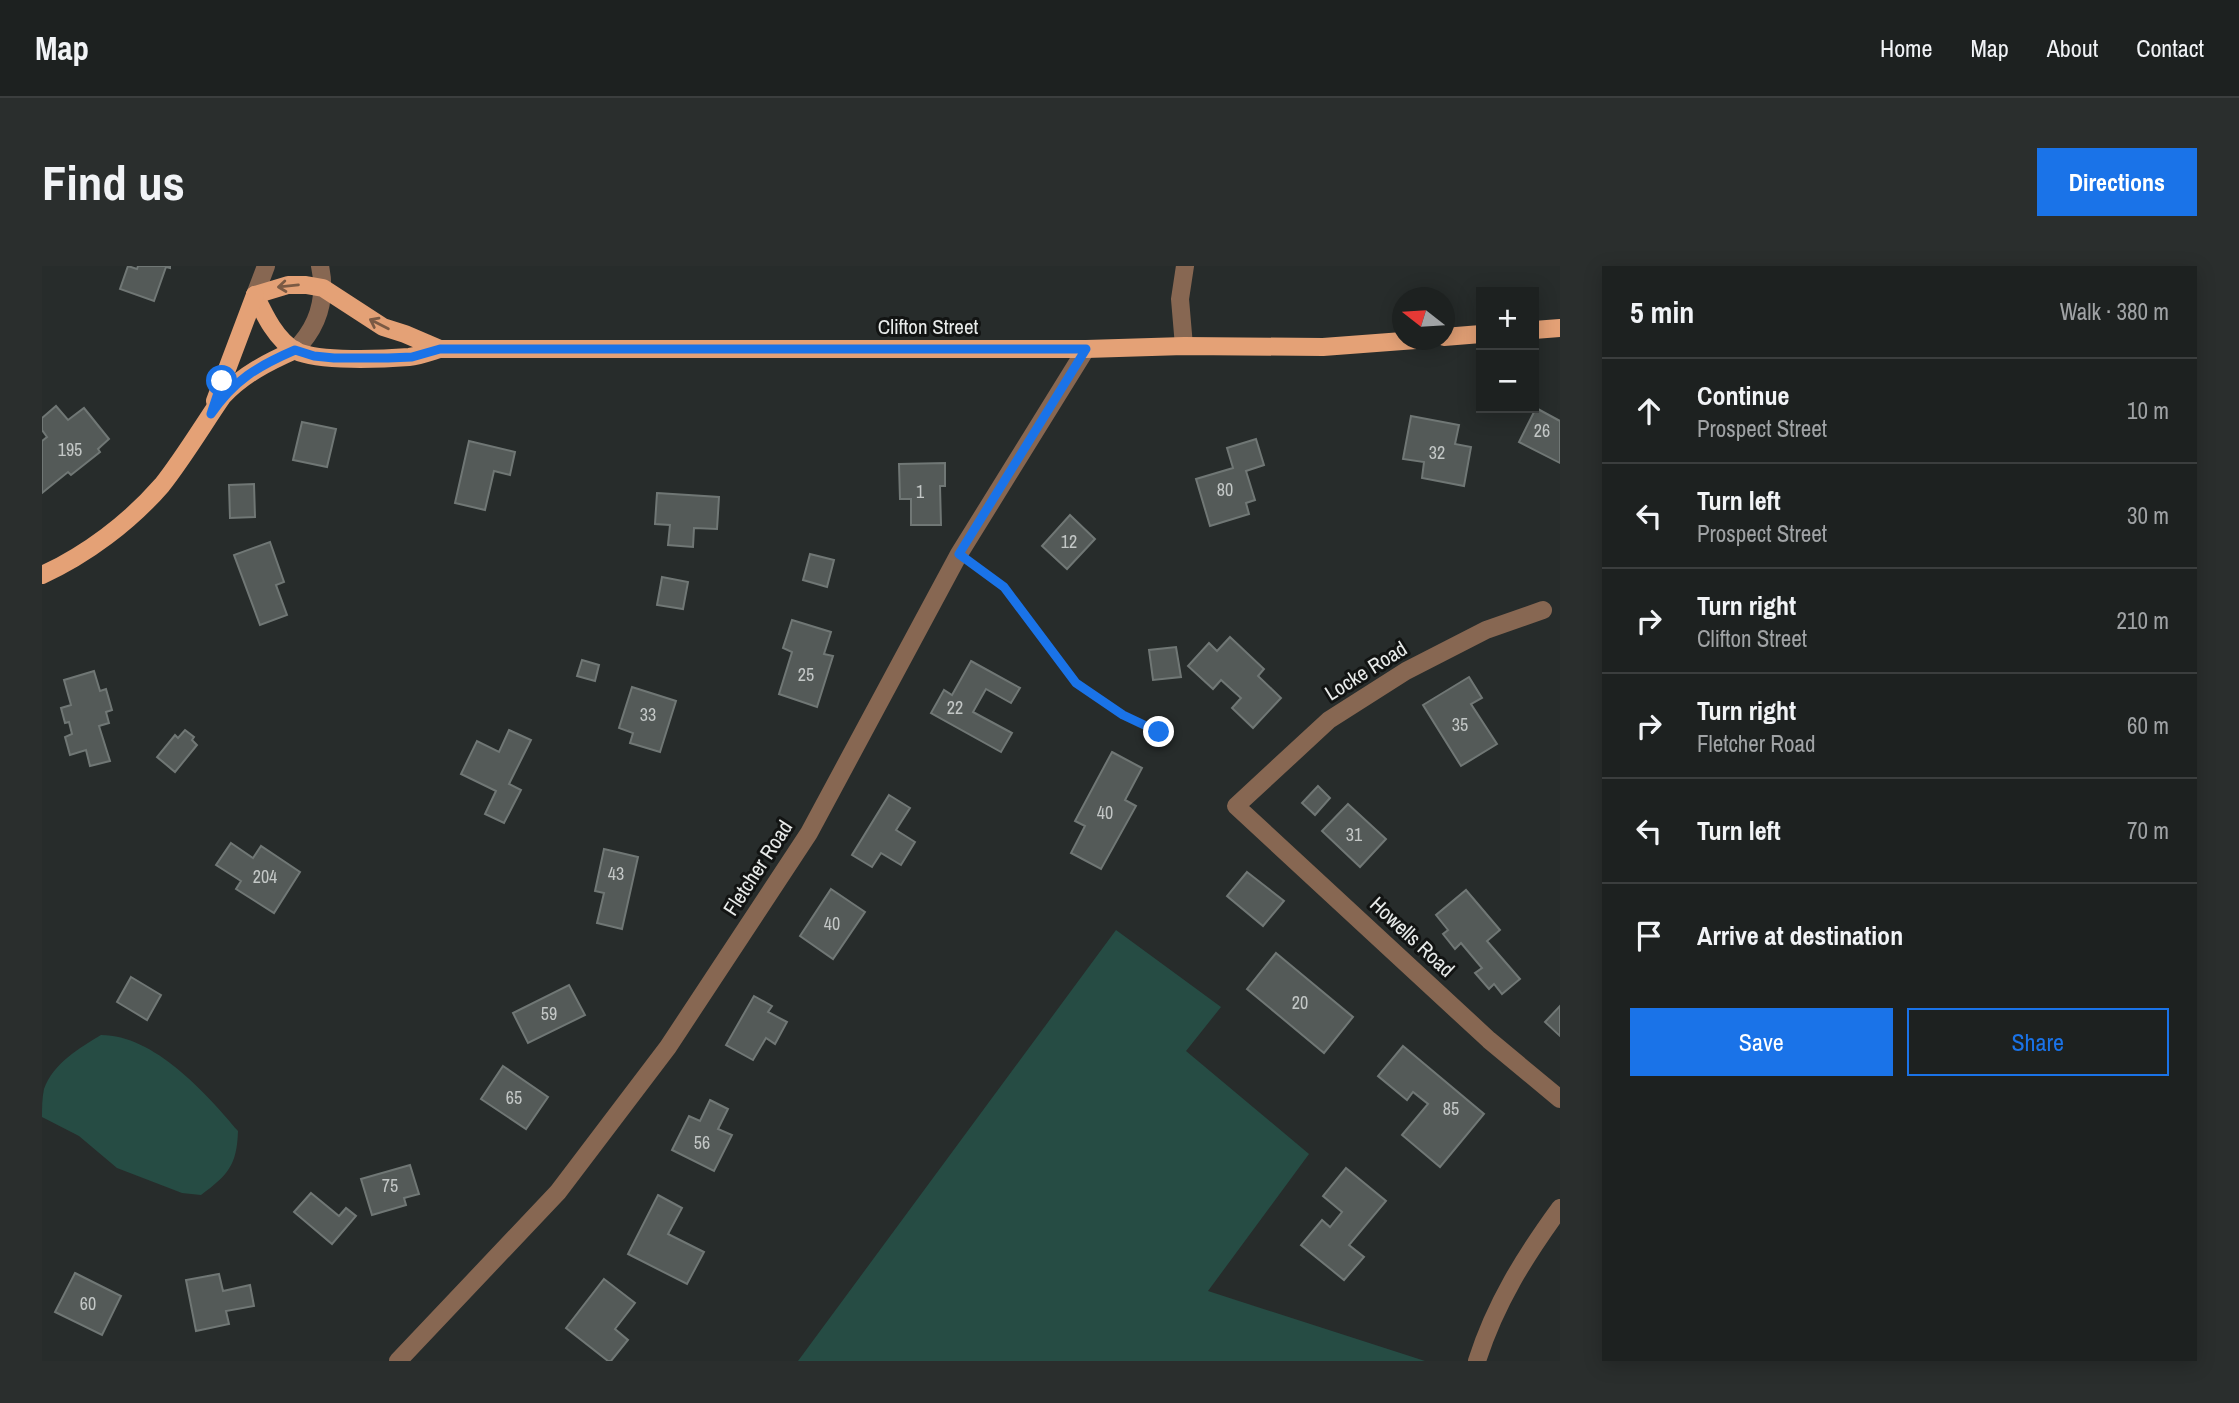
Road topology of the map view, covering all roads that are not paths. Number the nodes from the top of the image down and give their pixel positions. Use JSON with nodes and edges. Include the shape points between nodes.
{"nodes":[{"id":1,"x":266,"y":266,"type":"edge"},
{"id":2,"x":320,"y":266,"type":"edge"},
{"id":3,"x":1185,"y":266,"type":"edge"},
{"id":4,"x":323,"y":288,"type":"junction"},
{"id":5,"x":255,"y":295,"type":"junction"},
{"id":6,"x":1560,"y":328,"type":"edge"},
{"id":7,"x":1539,"y":330,"type":"edge"},
{"id":8,"x":1476,"y":334,"type":"edge"},
{"id":9,"x":1455,"y":336,"type":"edge"},
{"id":10,"x":1392,"y":342,"type":"edge"},
{"id":11,"x":1184,"y":346,"type":"junction"},
{"id":12,"x":440,"y":349,"type":"junction"},
{"id":13,"x":1086,"y":349,"type":"junction"},
{"id":14,"x":295,"y":350,"type":"junction"},
{"id":15,"x":211,"y":414,"type":"junction"},
{"id":16,"x":42,"y":575,"type":"edge"},
{"id":17,"x":1543,"y":610,"type":"dead end"},
{"id":18,"x":1236,"y":806,"type":"joint"},
{"id":19,"x":1560,"y":1099,"type":"edge"},
{"id":20,"x":1560,"y":1208,"type":"edge"},
{"id":21,"x":398,"y":1361,"type":"edge"},
{"id":22,"x":1477,"y":1361,"type":"edge"}],
"edges":[{"from":1,"to":5,"type":"street"},
{"from":2,"to":4,"type":"street"},
{"from":3,"to":11,"type":"street","via":[[1180,299]]},
{"from":4,"to":5,"type":"main road","name":"Clifton Street","one_way":true,"via":[[288,285]]},
{"from":12,"to":4,"type":"main road","name":"Clifton Street","one_way":true,"via":[[383,327]]},
{"from":4,"to":14,"type":"street","via":[[316,323]]},
{"from":5,"to":14,"type":"main road","via":[[272,327]]},
{"from":5,"to":15,"type":"main road"},
{"from":6,"to":7,"type":"main road"},
{"from":8,"to":9,"type":"main road"},
{"from":10,"to":11,"type":"main road","name":"Clifton Street","via":[[1323,347]]},
{"from":11,"to":13,"type":"main road","name":"Clifton Street"},
{"from":12,"to":13,"type":"main road","name":"Clifton Street"},
{"from":12,"to":14,"type":"main road","name":"Clifton Street","via":[[388,358],[334,358]]},
{"from":13,"to":21,"type":"street","name":"Fletcher Road","via":[[959,554],[808,833],[668,1047],[558,1192]]},
{"from":14,"to":15,"type":"main road","via":[[234,384]]},
{"from":15,"to":16,"type":"main road","via":[[162,485],[133,514],[74,558]]},
{"from":17,"to":18,"type":"street","name":"Locke Road","via":[[1486,630],[1406,671],[1329,720]]},
{"from":18,"to":19,"type":"street","name":"Howells Road","via":[[1489,1040]]},
{"from":20,"to":22,"type":"street","via":[[1506,1292]]}]}
